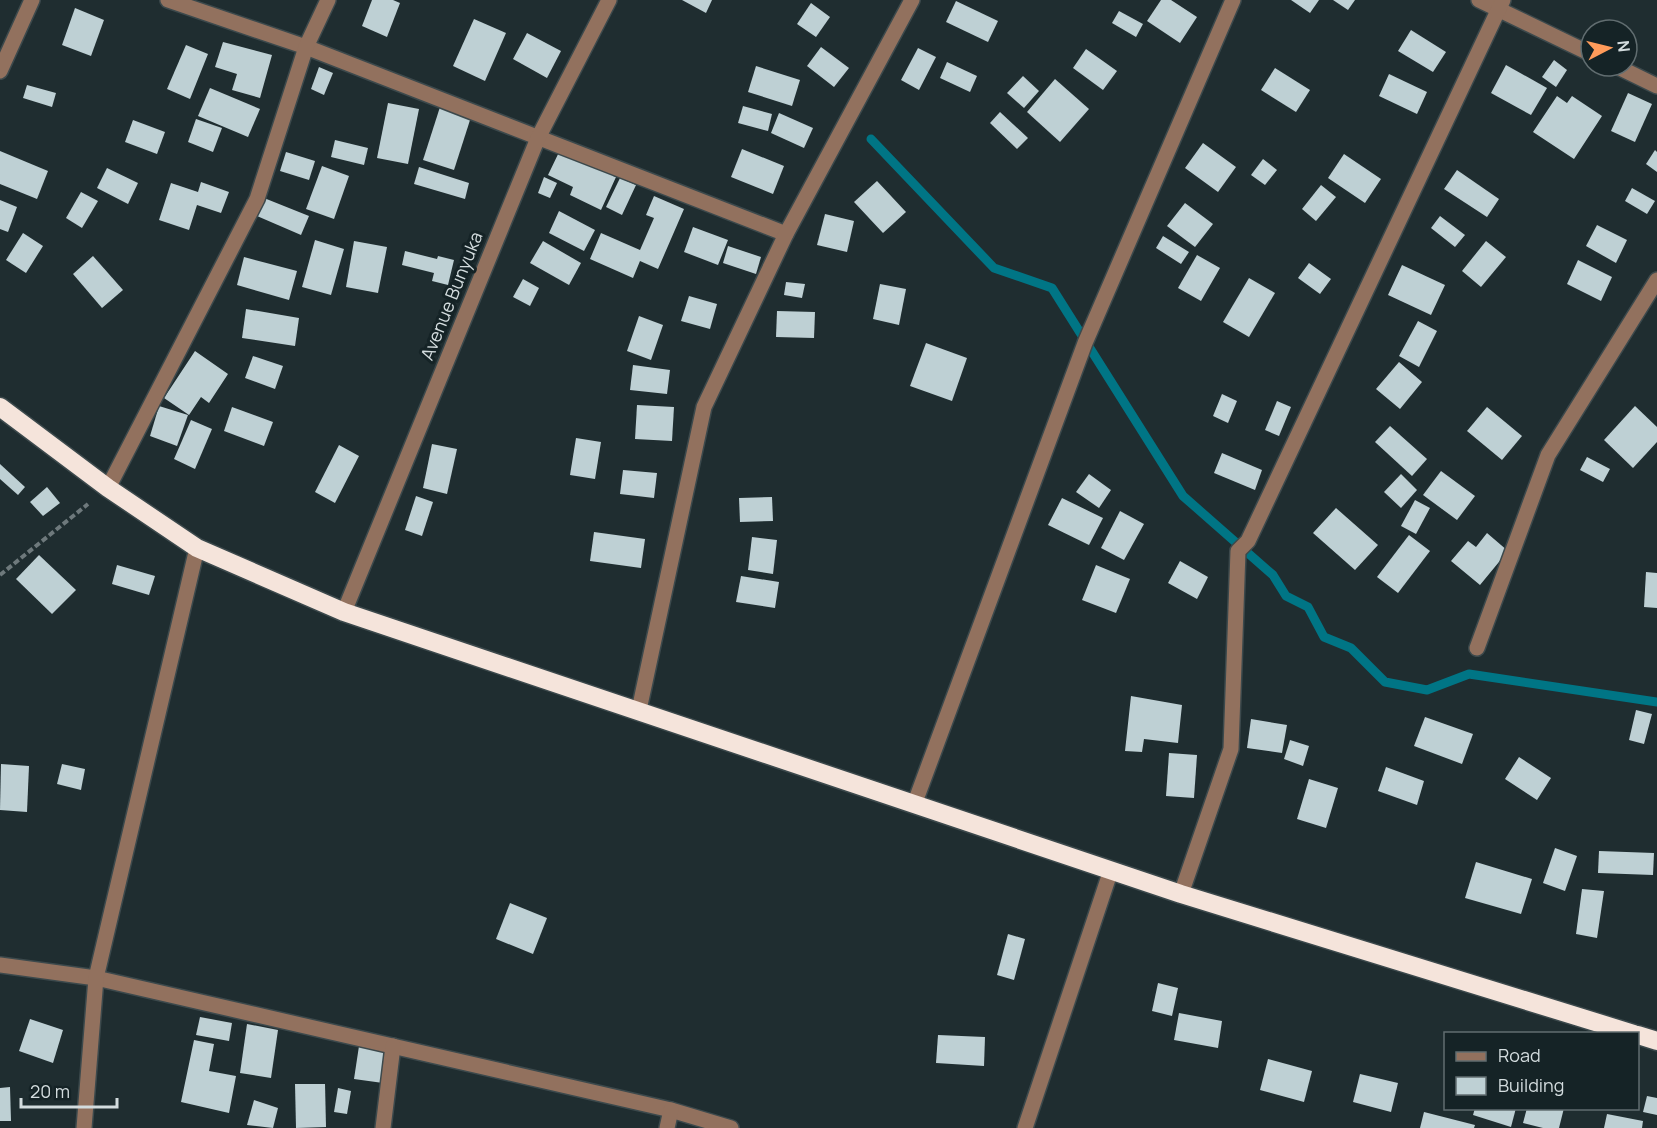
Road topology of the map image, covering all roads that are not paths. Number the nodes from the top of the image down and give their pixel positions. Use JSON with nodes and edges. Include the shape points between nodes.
{"nodes":[{"id":1,"x":32,"y":0,"type":"edge"},
{"id":2,"x":168,"y":0,"type":"edge"},
{"id":3,"x":328,"y":0,"type":"edge"},
{"id":4,"x":609,"y":0,"type":"edge"},
{"id":5,"x":912,"y":0,"type":"edge"},
{"id":6,"x":1233,"y":0,"type":"edge"},
{"id":7,"x":1479,"y":0,"type":"edge"},
{"id":8,"x":1501,"y":5,"type":"edge"},
{"id":9,"x":306,"y":47,"type":"junction"},
{"id":10,"x":1579,"y":47,"type":"edge"},
{"id":11,"x":0,"y":71,"type":"edge"},
{"id":12,"x":1639,"y":77,"type":"edge"},
{"id":13,"x":1657,"y":86,"type":"edge"},
{"id":14,"x":538,"y":138,"type":"junction"},
{"id":15,"x":786,"y":234,"type":"junction"},
{"id":16,"x":1657,"y":280,"type":"edge"},
{"id":17,"x":0,"y":407,"type":"edge"},
{"id":18,"x":108,"y":488,"type":"junction"},
{"id":19,"x":197,"y":548,"type":"junction"},
{"id":20,"x":344,"y":612,"type":"junction"},
{"id":21,"x":1477,"y":648,"type":"dead end"},
{"id":22,"x":639,"y":710,"type":"junction"},
{"id":23,"x":914,"y":805,"type":"junction"},
{"id":24,"x":1111,"y":870,"type":"junction"},
{"id":25,"x":1181,"y":894,"type":"junction"},
{"id":26,"x":0,"y":965,"type":"edge"},
{"id":27,"x":96,"y":978,"type":"junction"},
{"id":28,"x":1630,"y":1032,"type":"edge"},
{"id":29,"x":1639,"y":1035,"type":"edge"},
{"id":30,"x":1657,"y":1041,"type":"edge"},
{"id":31,"x":393,"y":1046,"type":"junction"},
{"id":32,"x":671,"y":1110,"type":"junction"},
{"id":33,"x":84,"y":1128,"type":"edge"},
{"id":34,"x":383,"y":1128,"type":"edge"},
{"id":35,"x":667,"y":1128,"type":"edge"},
{"id":36,"x":731,"y":1128,"type":"edge"},
{"id":37,"x":1025,"y":1128,"type":"edge"}],
"edges":[{"from":1,"to":11,"type":"street"},
{"from":2,"to":9,"type":"street"},
{"from":3,"to":9,"type":"street"},
{"from":4,"to":14,"type":"street","name":"Avenue Bunyuka"},
{"from":5,"to":15,"type":"street"},
{"from":6,"to":23,"type":"street","via":[[1085,343]]},
{"from":7,"to":8,"type":"street"},
{"from":8,"to":10,"type":"street"},
{"from":8,"to":25,"type":"street","via":[[1243,546],[1231,749]]},
{"from":9,"to":14,"type":"street"},
{"from":9,"to":18,"type":"street","via":[[257,199]]},
{"from":12,"to":13,"type":"street"},
{"from":14,"to":15,"type":"street"},
{"from":14,"to":20,"type":"street","name":"Avenue Bunyuka"},
{"from":15,"to":22,"type":"street","via":[[704,407]]},
{"from":16,"to":21,"type":"street","via":[[1548,454]]},
{"from":17,"to":18,"type":"highway"},
{"from":18,"to":19,"type":"highway"},
{"from":19,"to":20,"type":"highway"},
{"from":19,"to":27,"type":"street"},
{"from":20,"to":22,"type":"highway"},
{"from":22,"to":23,"type":"highway"},
{"from":23,"to":24,"type":"highway"},
{"from":24,"to":25,"type":"highway"},
{"from":24,"to":37,"type":"street"},
{"from":25,"to":28,"type":"highway"},
{"from":26,"to":27,"type":"street"},
{"from":27,"to":31,"type":"street"},
{"from":27,"to":33,"type":"street"},
{"from":29,"to":30,"type":"highway"},
{"from":31,"to":32,"type":"street"},
{"from":31,"to":34,"type":"street"},
{"from":32,"to":35,"type":"street"},
{"from":32,"to":36,"type":"street"}]}
